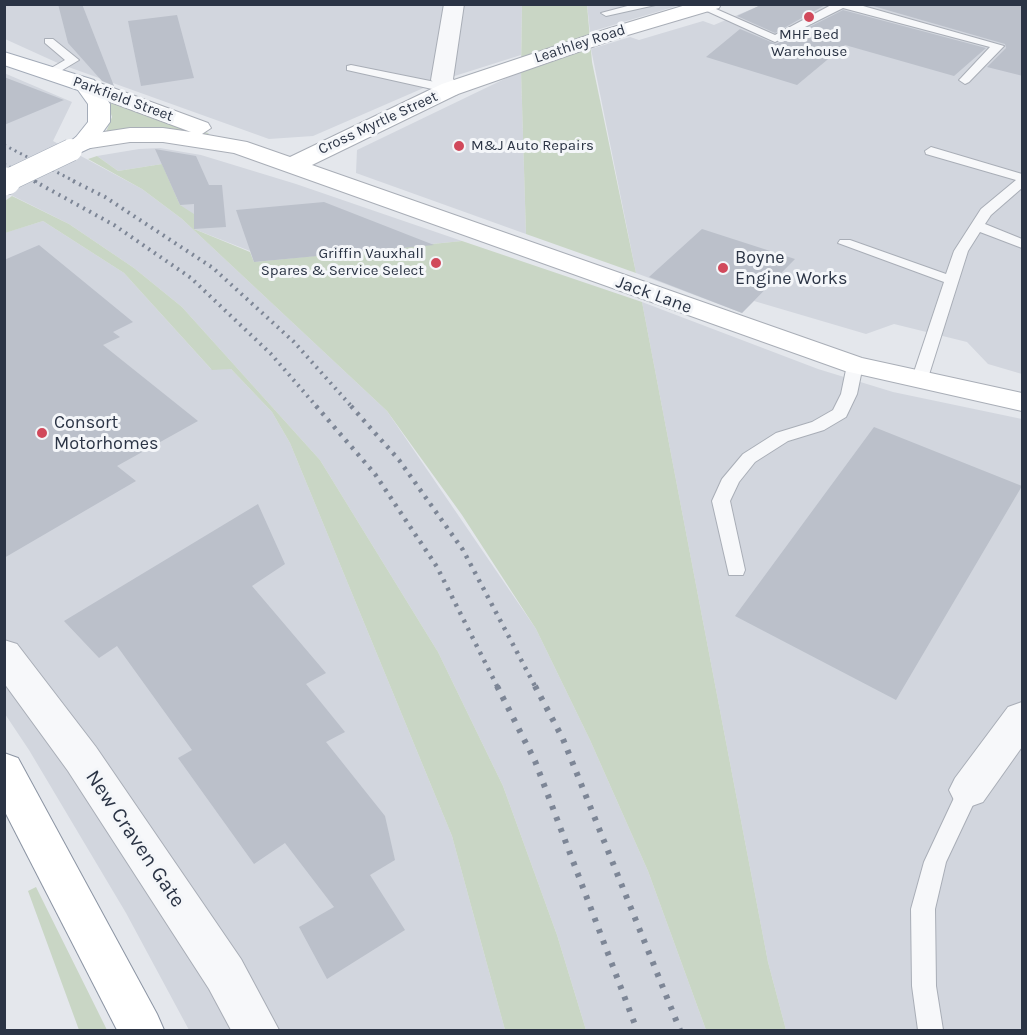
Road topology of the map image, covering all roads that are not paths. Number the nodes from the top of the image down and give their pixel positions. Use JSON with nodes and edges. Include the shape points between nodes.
{"nodes":[{"id":1,"x":454,"y":4,"type":"edge"},
{"id":2,"x":655,"y":4,"type":"edge"},
{"id":3,"x":708,"y":6,"type":"edge"},
{"id":4,"x":606,"y":13,"type":"dead end"},
{"id":5,"x":49,"y":41,"type":"dead end"},
{"id":6,"x":4,"y":58,"type":"edge"},
{"id":7,"x":351,"y":68,"type":"dead end"},
{"id":8,"x":50,"y":73,"type":"junction"},
{"id":9,"x":965,"y":80,"type":"dead end"},
{"id":10,"x":86,"y":85,"type":"junction"},
{"id":11,"x":450,"y":89,"type":"junction"},
{"id":12,"x":78,"y":146,"type":"junction"},
{"id":13,"x":239,"y":147,"type":"junction"},
{"id":14,"x":931,"y":151,"type":"dead end"},
{"id":15,"x":293,"y":165,"type":"junction"},
{"id":16,"x":1023,"y":180,"type":"edge"},
{"id":17,"x":4,"y":182,"type":"edge"},
{"id":18,"x":977,"y":226,"type":"junction"},
{"id":19,"x":845,"y":243,"type":"dead end"},
{"id":20,"x":1023,"y":244,"type":"edge"},
{"id":21,"x":951,"y":280,"type":"junction"},
{"id":22,"x":855,"y":365,"type":"junction"},
{"id":23,"x":919,"y":381,"type":"junction"},
{"id":24,"x":1023,"y":402,"type":"edge"},
{"id":25,"x":736,"y":570,"type":"dead end"},
{"id":26,"x":4,"y":654,"type":"edge"},
{"id":27,"x":1023,"y":718,"type":"edge"},
{"id":28,"x":4,"y":770,"type":"edge"},
{"id":29,"x":969,"y":790,"type":"joint"},
{"id":30,"x":141,"y":1030,"type":"edge"},
{"id":31,"x":256,"y":1030,"type":"edge"},
{"id":32,"x":930,"y":1030,"type":"edge"}],
"edges":[{"from":1,"to":11,"type":"street","name":"Cross Myrtle Street","via":[[442,80]]},
{"from":2,"to":4,"type":"lane"},
{"from":3,"to":9,"type":"lane","via":[[775,39],[842,4],[998,46]]},
{"from":3,"to":11,"type":"main road","name":"Leathley Road"},
{"from":5,"to":8,"type":"lane","via":[[74,60]]},
{"from":6,"to":8,"type":"main road","name":"Parkfield Street"},
{"from":7,"to":11,"type":"lane"},
{"from":8,"to":10,"type":"main road","name":"Parkfield Street"},
{"from":10,"to":12,"type":"main road","via":[[99,104],[99,122]]},
{"from":10,"to":13,"type":"main road","name":"Parkfield Street","via":[[206,130]]},
{"from":11,"to":15,"type":"main road","name":"Cross Myrtle Street"},
{"from":12,"to":13,"type":"main road","name":"Parkfield Street","via":[[130,135],[163,135]]},
{"from":12,"to":17,"type":"main road","name":"Parkfield Street","bridge":true},
{"from":13,"to":15,"type":"main road","name":"Parkfield Street"},
{"from":14,"to":16,"type":"lane"},
{"from":15,"to":22,"type":"main road","name":"Jack Lane"},
{"from":16,"to":18,"type":"lane"},
{"from":18,"to":20,"type":"lane"},
{"from":18,"to":21,"type":"lane"},
{"from":19,"to":21,"type":"lane"},
{"from":21,"to":23,"type":"lane"},
{"from":22,"to":23,"type":"main road","name":"Jack Lane"},
{"from":22,"to":25,"type":"lane","via":[[840,413],[818,426],[782,437],[749,458],[731,479],[721,501]]},
{"from":23,"to":24,"type":"main road","name":"Jack Lane"},
{"from":26,"to":31,"type":"street","name":"New Craven Gate","via":[[82,759],[225,974]]},
{"from":27,"to":29,"type":"street"},
{"from":28,"to":30,"type":"main road"},
{"from":29,"to":32,"type":"lane","via":[[935,862],[923,909],[924,986]]}]}
